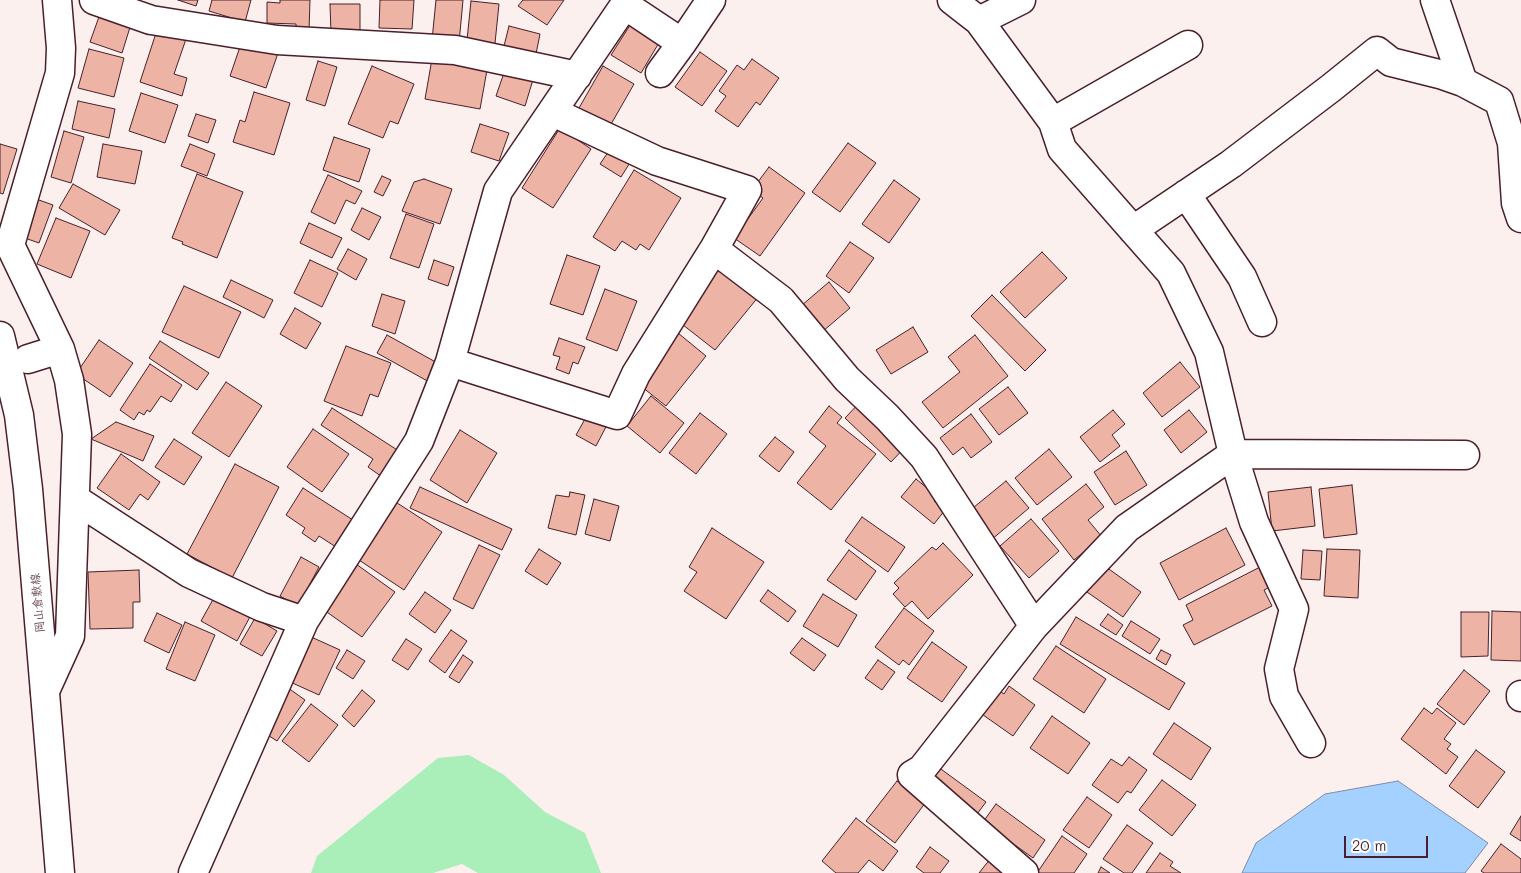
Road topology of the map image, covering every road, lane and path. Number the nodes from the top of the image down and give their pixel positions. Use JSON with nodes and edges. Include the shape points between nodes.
{"nodes":[{"id":1,"x":57,"y":0,"type":"edge"},
{"id":2,"x":94,"y":0,"type":"edge"},
{"id":3,"x":711,"y":0,"type":"edge"},
{"id":4,"x":952,"y":0,"type":"edge"},
{"id":5,"x":1021,"y":0,"type":"edge"},
{"id":6,"x":1435,"y":0,"type":"edge"},
{"id":7,"x":626,"y":3,"type":"edge"},
{"id":8,"x":979,"y":21,"type":"junction"},
{"id":9,"x":682,"y":43,"type":"junction"},
{"id":10,"x":1188,"y":45,"type":"dead end"},
{"id":11,"x":660,"y":72,"type":"dead end"},
{"id":12,"x":577,"y":76,"type":"junction"},
{"id":13,"x":1463,"y":82,"type":"junction"},
{"id":14,"x":553,"y":112,"type":"junction"},
{"id":15,"x":1053,"y":122,"type":"junction"},
{"id":16,"x":1186,"y":194,"type":"junction"},
{"id":17,"x":1521,"y":218,"type":"edge"},
{"id":18,"x":1133,"y":230,"type":"junction"},
{"id":19,"x":714,"y":249,"type":"junction"},
{"id":20,"x":1262,"y":322,"type":"dead end"},
{"id":21,"x":0,"y":336,"type":"edge"},
{"id":22,"x":60,"y":349,"type":"junction"},
{"id":23,"x":28,"y":359,"type":"dead end"},
{"id":24,"x":450,"y":362,"type":"junction"},
{"id":25,"x":1233,"y":454,"type":"junction"},
{"id":26,"x":1465,"y":455,"type":"dead end"},
{"id":27,"x":75,"y":499,"type":"junction"},
{"id":28,"x":304,"y":621,"type":"junction"},
{"id":29,"x":1034,"y":626,"type":"junction"},
{"id":30,"x":45,"y":690,"type":"junction"},
{"id":31,"x":1311,"y":743,"type":"dead end"},
{"id":32,"x":60,"y":873,"type":"edge"},
{"id":33,"x":192,"y":873,"type":"edge"},
{"id":34,"x":1024,"y":873,"type":"edge"}],
"edges":[{"from":1,"to":22,"type":"street","via":[[60,73],[10,245]]},
{"from":2,"to":12,"type":"street","via":[[152,20],[268,38],[455,50]]},
{"from":3,"to":9,"type":"street"},
{"from":4,"to":8,"type":"street"},
{"from":5,"to":8,"type":"street"},
{"from":6,"to":13,"type":"street"},
{"from":7,"to":9,"type":"street"},
{"from":7,"to":12,"type":"street"},
{"from":8,"to":15,"type":"street"},
{"from":9,"to":11,"type":"street"},
{"from":10,"to":15,"type":"street"},
{"from":12,"to":14,"type":"street"},
{"from":13,"to":16,"type":"street","via":[[1391,62],[1377,51]]},
{"from":13,"to":17,"type":"street","via":[[1499,101],[1512,144],[1516,203]]},
{"from":14,"to":19,"type":"street","via":[[657,161],[747,190]]},
{"from":14,"to":24,"type":"street","via":[[498,191]]},
{"from":15,"to":18,"type":"street","via":[[1062,149]]},
{"from":16,"to":18,"type":"street"},
{"from":16,"to":20,"type":"street","via":[[1242,277]]},
{"from":18,"to":25,"type":"street","via":[[1171,273],[1209,352]]},
{"from":19,"to":24,"type":"street","via":[[636,374],[617,414]]},
{"from":19,"to":29,"type":"street","via":[[781,300],[847,379],[924,457]]},
{"from":21,"to":30,"type":"street","name":"岡山倉敷線","via":[[19,415]]},
{"from":22,"to":23,"type":"street"},
{"from":22,"to":27,"type":"street","via":[[78,434]]},
{"from":24,"to":28,"type":"street","via":[[419,441]]},
{"from":25,"to":26,"type":"street"},
{"from":25,"to":29,"type":"street","via":[[1127,528]]},
{"from":25,"to":31,"type":"street","via":[[1254,522],[1294,609],[1279,669],[1284,696]]},
{"from":27,"to":28,"type":"street","via":[[189,573],[262,607]]},
{"from":27,"to":30,"type":"street","via":[[70,636]]},
{"from":28,"to":33,"type":"street"},
{"from":29,"to":34,"type":"street","via":[[922,769],[912,775]]},
{"from":30,"to":32,"type":"street","name":"岡山倉敷線"}]}
